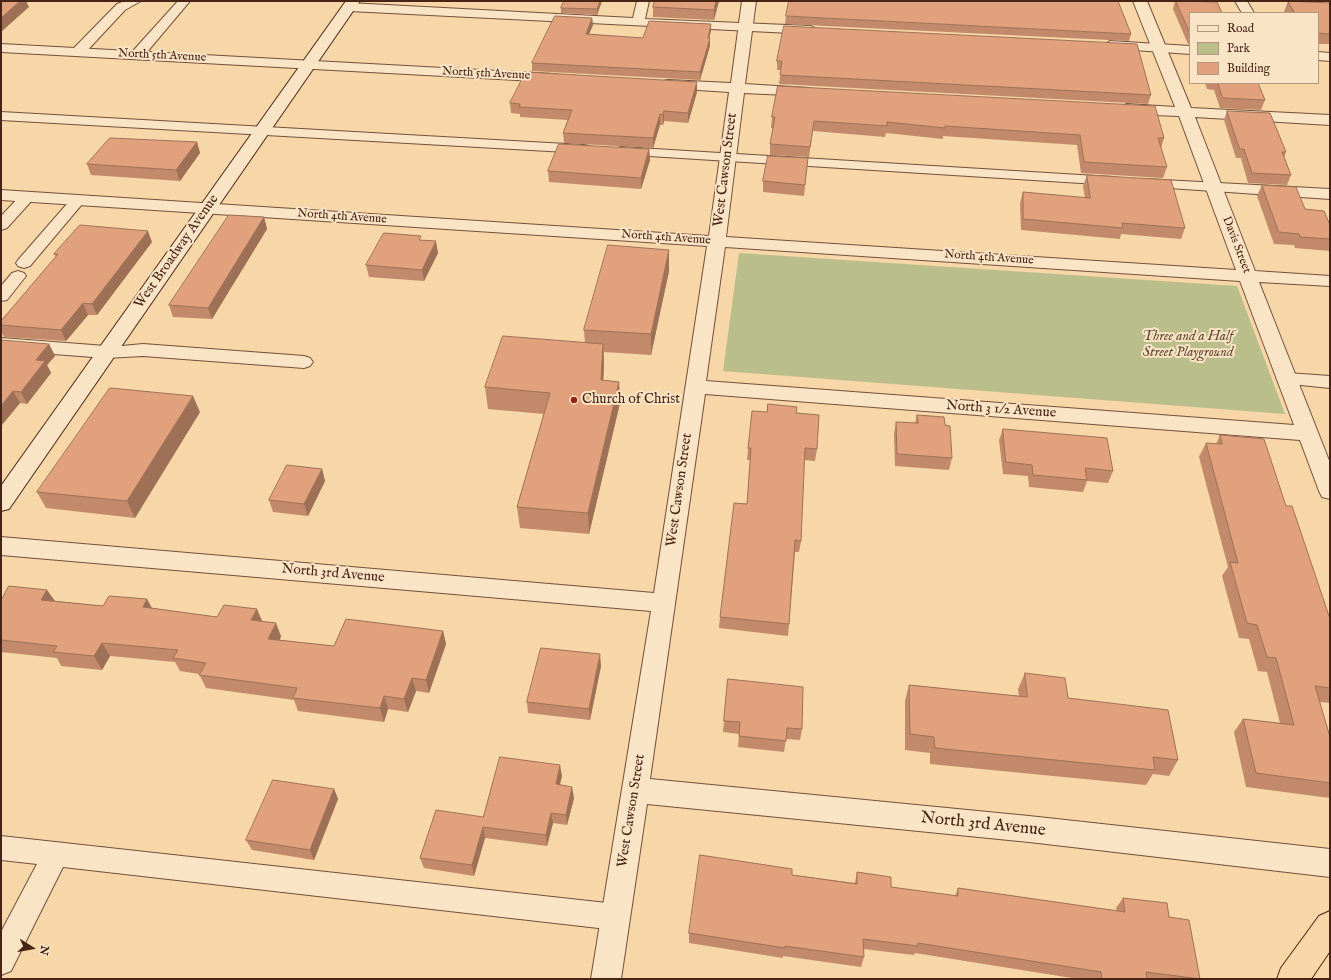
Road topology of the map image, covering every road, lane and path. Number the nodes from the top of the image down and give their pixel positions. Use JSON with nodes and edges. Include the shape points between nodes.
{"nodes":[{"id":1,"x":136,"y":1,"type":"edge"},
{"id":2,"x":184,"y":1,"type":"edge"},
{"id":3,"x":643,"y":1,"type":"edge"},
{"id":4,"x":749,"y":1,"type":"edge"},
{"id":5,"x":1140,"y":1,"type":"edge"},
{"id":6,"x":1241,"y":1,"type":"edge"},
{"id":7,"x":351,"y":4,"type":"edge"},
{"id":8,"x":1247,"y":12,"type":"edge"},
{"id":9,"x":638,"y":22,"type":"junction"},
{"id":10,"x":746,"y":26,"type":"junction"},
{"id":11,"x":825,"y":30,"type":"edge"},
{"id":12,"x":1095,"y":45,"type":"edge"},
{"id":13,"x":1,"y":48,"type":"edge"},
{"id":14,"x":1159,"y":48,"type":"junction"},
{"id":15,"x":1189,"y":50,"type":"edge"},
{"id":16,"x":78,"y":52,"type":"junction"},
{"id":17,"x":137,"y":55,"type":"junction"},
{"id":18,"x":1319,"y":56,"type":"edge"},
{"id":19,"x":1330,"y":57,"type":"edge"},
{"id":20,"x":309,"y":64,"type":"junction"},
{"id":21,"x":570,"y":79,"type":"edge"},
{"id":22,"x":657,"y":84,"type":"edge"},
{"id":23,"x":737,"y":88,"type":"junction"},
{"id":24,"x":820,"y":92,"type":"edge"},
{"id":25,"x":1114,"y":108,"type":"edge"},
{"id":26,"x":1185,"y":112,"type":"junction"},
{"id":27,"x":1,"y":116,"type":"edge"},
{"id":28,"x":1330,"y":120,"type":"edge"},
{"id":29,"x":262,"y":131,"type":"junction"},
{"id":30,"x":596,"y":150,"type":"edge"},
{"id":31,"x":611,"y":150,"type":"edge"},
{"id":32,"x":728,"y":158,"type":"junction"},
{"id":33,"x":1214,"y":187,"type":"junction"},
{"id":34,"x":1330,"y":194,"type":"edge"},
{"id":35,"x":1,"y":195,"type":"edge"},
{"id":36,"x":28,"y":197,"type":"junction"},
{"id":37,"x":78,"y":200,"type":"junction"},
{"id":38,"x":207,"y":209,"type":"junction"},
{"id":39,"x":1,"y":225,"type":"edge"},
{"id":40,"x":717,"y":241,"type":"junction"},
{"id":41,"x":1248,"y":276,"type":"junction"},
{"id":42,"x":1330,"y":281,"type":"edge"},
{"id":43,"x":1,"y":296,"type":"edge"},
{"id":44,"x":1,"y":344,"type":"edge"},
{"id":45,"x":106,"y":352,"type":"junction"},
{"id":46,"x":304,"y":362,"type":"dead end"},
{"id":47,"x":1287,"y":379,"type":"junction"},
{"id":48,"x":1330,"y":382,"type":"edge"},
{"id":49,"x":695,"y":387,"type":"junction"},
{"id":50,"x":1308,"y":432,"type":"junction"},
{"id":51,"x":1330,"y":491,"type":"edge"},
{"id":52,"x":1,"y":503,"type":"edge"},
{"id":53,"x":1,"y":546,"type":"edge"},
{"id":54,"x":664,"y":603,"type":"junction"},
{"id":55,"x":635,"y":790,"type":"junction"},
{"id":56,"x":1,"y":848,"type":"edge"},
{"id":57,"x":56,"y":854,"type":"junction"},
{"id":58,"x":1330,"y":863,"type":"edge"},
{"id":59,"x":616,"y":917,"type":"junction"},
{"id":60,"x":1330,"y":926,"type":"edge"},
{"id":61,"x":1,"y":962,"type":"edge"},
{"id":62,"x":606,"y":979,"type":"edge"},
{"id":63,"x":1292,"y":979,"type":"edge"}],
"edges":[{"from":1,"to":16,"type":"lane","via":[[122,7]]},
{"from":2,"to":17,"type":"lane"},
{"from":3,"to":9,"type":"lane"},
{"from":4,"to":10,"type":"street","name":"West Cawson Street"},
{"from":5,"to":14,"type":"street","name":"Davis Street"},
{"from":6,"to":8,"type":"lane"},
{"from":7,"to":9,"type":"lane"},
{"from":7,"to":20,"type":"street","name":"West Broadway Avenue"},
{"from":9,"to":10,"type":"lane"},
{"from":10,"to":11,"type":"lane"},
{"from":10,"to":23,"type":"street","name":"West Cawson Street"},
{"from":12,"to":14,"type":"lane"},
{"from":13,"to":16,"type":"street","name":"North 5th Avenue"},
{"from":14,"to":15,"type":"lane"},
{"from":14,"to":26,"type":"street","name":"Davis Street"},
{"from":16,"to":17,"type":"street","name":"North 5th Avenue"},
{"from":17,"to":20,"type":"street","name":"North 5th Avenue"},
{"from":18,"to":19,"type":"lane"},
{"from":20,"to":21,"type":"street","name":"North 5th Avenue"},
{"from":20,"to":29,"type":"street","name":"West Broadway Avenue"},
{"from":22,"to":23,"type":"street"},
{"from":23,"to":24,"type":"street"},
{"from":23,"to":32,"type":"street","name":"West Cawson Street"},
{"from":25,"to":26,"type":"street"},
{"from":26,"to":28,"type":"street"},
{"from":26,"to":33,"type":"street","name":"Davis Street"},
{"from":27,"to":29,"type":"lane"},
{"from":29,"to":30,"type":"lane"},
{"from":29,"to":38,"type":"street","name":"West Broadway Avenue"},
{"from":31,"to":32,"type":"lane"},
{"from":32,"to":33,"type":"lane"},
{"from":32,"to":40,"type":"street","name":"West Cawson Street"},
{"from":33,"to":34,"type":"lane"},
{"from":33,"to":41,"type":"street","name":"Davis Street"},
{"from":35,"to":36,"type":"street","name":"North 4th Avenue"},
{"from":36,"to":37,"type":"street","name":"North 4th Avenue"},
{"from":36,"to":39,"type":"lane"},
{"from":37,"to":38,"type":"street","name":"North 4th Avenue"},
{"from":37,"to":43,"type":"lane"},
{"from":38,"to":40,"type":"street","name":"North 4th Avenue"},
{"from":38,"to":45,"type":"street","name":"West Broadway Avenue"},
{"from":40,"to":41,"type":"street","name":"North 4th Avenue"},
{"from":40,"to":49,"type":"street","name":"West Cawson Street"},
{"from":41,"to":42,"type":"street","name":"North 4th Avenue"},
{"from":41,"to":47,"type":"street","name":"Davis Street"},
{"from":44,"to":45,"type":"street"},
{"from":45,"to":46,"type":"lane","via":[[143,350]]},
{"from":45,"to":52,"type":"street","name":"West Broadway Avenue"},
{"from":47,"to":48,"type":"lane"},
{"from":47,"to":50,"type":"street","name":"Davis Street"},
{"from":49,"to":50,"type":"street","name":"North 3 1/2 Avenue"},
{"from":49,"to":54,"type":"street","name":"West Cawson Street"},
{"from":50,"to":51,"type":"street","name":"Davis Street"},
{"from":53,"to":54,"type":"street","name":"North 3rd Avenue"},
{"from":54,"to":55,"type":"street","name":"West Cawson Street"},
{"from":55,"to":58,"type":"street","name":"North 3rd Avenue","via":[[1036,830]]},
{"from":55,"to":59,"type":"street","name":"West Cawson Street"},
{"from":56,"to":57,"type":"lane"},
{"from":57,"to":59,"type":"lane"},
{"from":57,"to":61,"type":"lane"},
{"from":59,"to":62,"type":"street","name":"West Cawson Street"},
{"from":60,"to":63,"type":"highway"}]}
